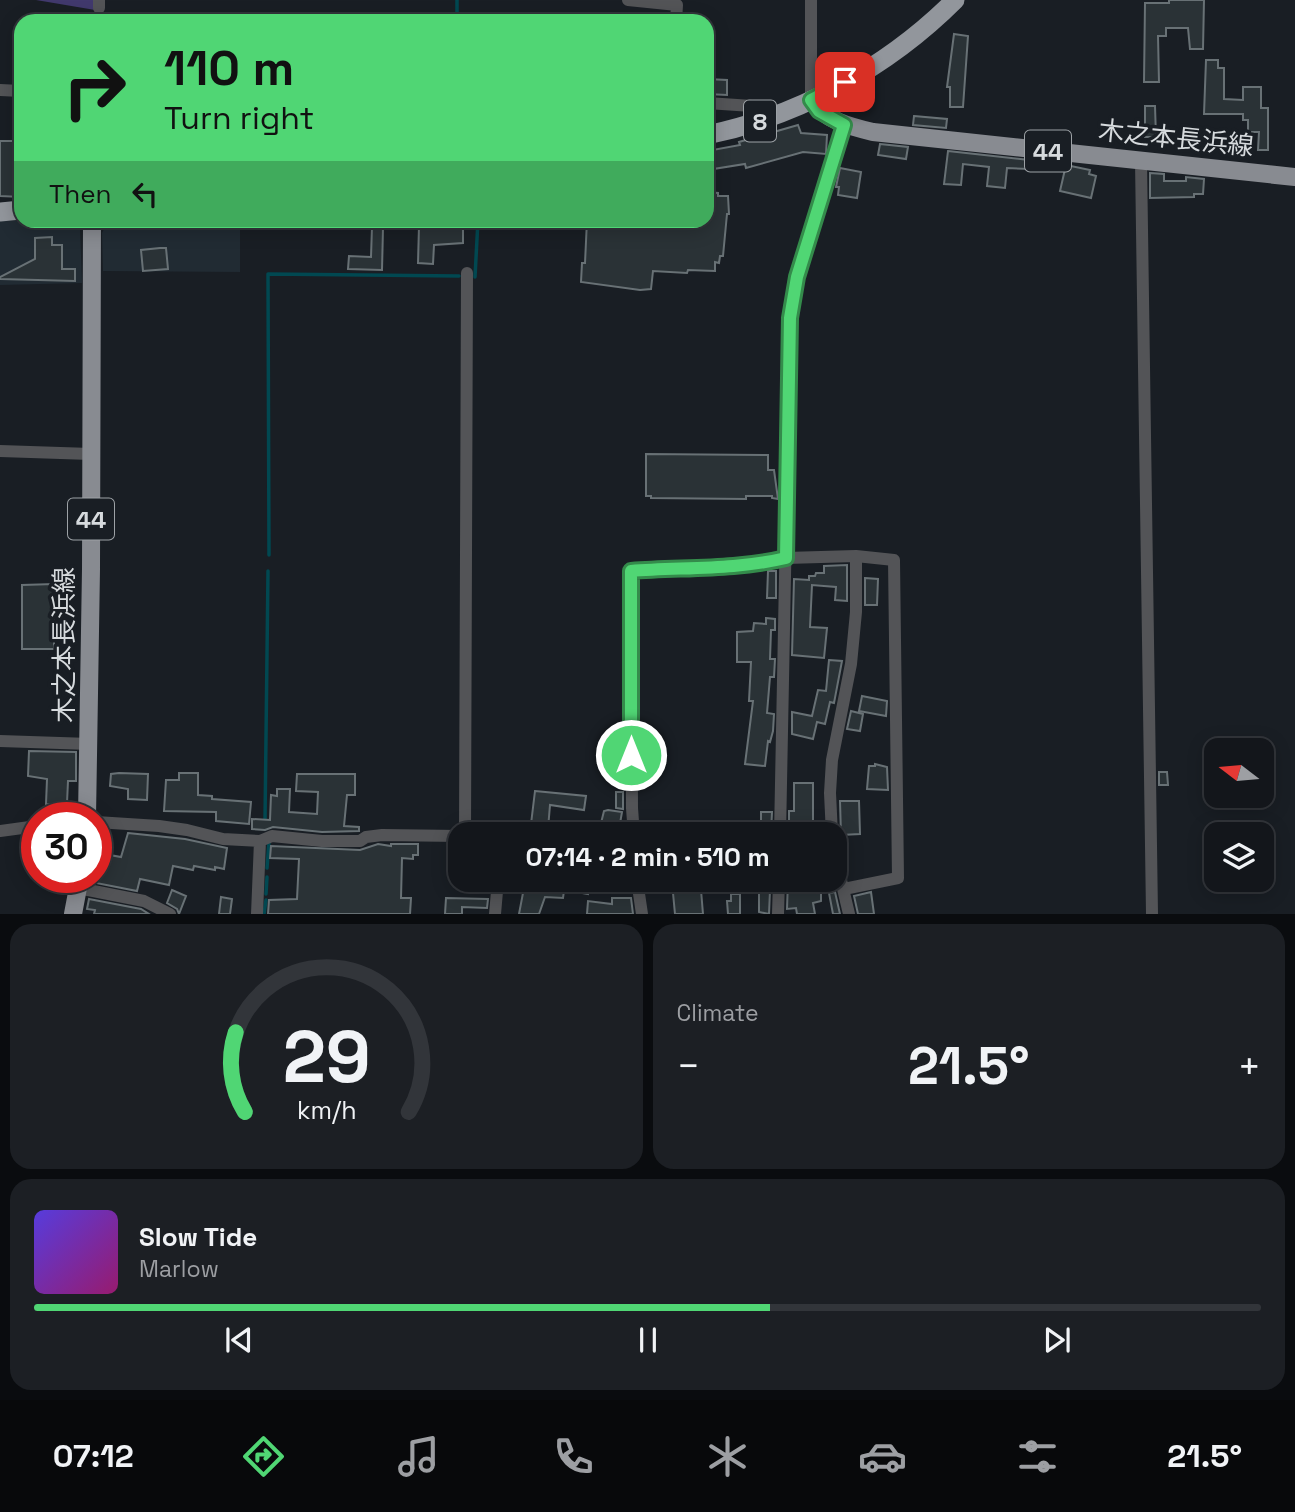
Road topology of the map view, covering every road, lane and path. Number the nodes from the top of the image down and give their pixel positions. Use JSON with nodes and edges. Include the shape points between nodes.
{"nodes":[{"id":1,"x":628,"y":0,"type":"edge"},
{"id":2,"x":811,"y":0,"type":"edge"},
{"id":3,"x":953,"y":1,"type":"edge"},
{"id":4,"x":676,"y":14,"type":"edge"},
{"id":5,"x":811,"y":100,"type":"junction"},
{"id":6,"x":714,"y":103,"type":"edge"},
{"id":7,"x":769,"y":118,"type":"junction"},
{"id":8,"x":844,"y":125,"type":"junction"},
{"id":9,"x":714,"y":133,"type":"edge"},
{"id":10,"x":1141,"y":161,"type":"junction"},
{"id":11,"x":1295,"y":177,"type":"edge"},
{"id":12,"x":92,"y":228,"type":"edge"},
{"id":13,"x":467,"y":273,"type":"dead end"},
{"id":14,"x":0,"y":451,"type":"edge"},
{"id":15,"x":91,"y":454,"type":"junction"},
{"id":16,"x":856,"y":556,"type":"junction"},
{"id":17,"x":786,"y":558,"type":"junction"},
{"id":18,"x":0,"y":741,"type":"edge"},
{"id":19,"x":90,"y":744,"type":"junction"},
{"id":20,"x":88,"y":802,"type":"edge"},
{"id":21,"x":464,"y":822,"type":"edge"},
{"id":22,"x":633,"y":822,"type":"edge"},
{"id":23,"x":780,"y":822,"type":"edge"},
{"id":24,"x":832,"y":822,"type":"edge"},
{"id":25,"x":112,"y":823,"type":"edge"},
{"id":26,"x":21,"y":828,"type":"edge"},
{"id":27,"x":0,"y":831,"type":"edge"},
{"id":28,"x":448,"y":835,"type":"edge"},
{"id":29,"x":260,"y":841,"type":"junction"},
{"id":30,"x":847,"y":888,"type":"edge"},
{"id":31,"x":112,"y":892,"type":"edge"},
{"id":32,"x":497,"y":892,"type":"edge"},
{"id":33,"x":639,"y":892,"type":"edge"},
{"id":34,"x":779,"y":892,"type":"edge"},
{"id":35,"x":845,"y":892,"type":"edge"},
{"id":36,"x":77,"y":893,"type":"edge"},
{"id":37,"x":74,"y":914,"type":"edge"},
{"id":38,"x":170,"y":914,"type":"edge"},
{"id":39,"x":257,"y":914,"type":"edge"},
{"id":40,"x":495,"y":914,"type":"edge"},
{"id":41,"x":642,"y":914,"type":"edge"},
{"id":42,"x":778,"y":914,"type":"edge"},
{"id":43,"x":849,"y":914,"type":"edge"},
{"id":44,"x":1152,"y":914,"type":"edge"}],
"edges":[{"from":1,"to":4,"type":"street","via":[[677,5]]},
{"from":2,"to":5,"type":"street"},
{"from":3,"to":5,"type":"highway","number":"8","via":[[883,60]]},
{"from":5,"to":7,"type":"highway","number":"8"},
{"from":5,"to":8,"type":"main road","name":"木之本長浜線","number":"44","via":[[819,111]]},
{"from":6,"to":7,"type":"street","via":[[764,108]]},
{"from":7,"to":9,"type":"highway","number":"8"},
{"from":8,"to":10,"type":"main road","name":"木之本長浜線","number":"44"},
{"from":8,"to":17,"type":"street","via":[[797,277],[790,318]]},
{"from":10,"to":11,"type":"main road","name":"木之本長浜線","number":"44"},
{"from":10,"to":44,"type":"street"},
{"from":12,"to":15,"type":"main road","name":"木之本長浜線","number":"44"},
{"from":13,"to":21,"type":"street"},
{"from":14,"to":15,"type":"street"},
{"from":15,"to":19,"type":"main road","name":"木之本長浜線","number":"44"},
{"from":16,"to":17,"type":"street"},
{"from":16,"to":24,"type":"street","via":[[851,664],[832,760]]},
{"from":16,"to":30,"type":"street","via":[[894,560],[898,878]]},
{"from":17,"to":22,"type":"street","via":[[717,568],[631,571]]},
{"from":17,"to":23,"type":"street"},
{"from":18,"to":19,"type":"street"},
{"from":19,"to":20,"type":"main road","name":"木之本長浜線","number":"44"},
{"from":25,"to":29,"type":"street"},
{"from":26,"to":27,"type":"street"},
{"from":28,"to":29,"type":"street","via":[[366,836],[360,841],[272,836]]},
{"from":29,"to":39,"type":"street"},
{"from":31,"to":38,"type":"street"},
{"from":32,"to":40,"type":"street"},
{"from":33,"to":41,"type":"street"},
{"from":34,"to":42,"type":"street"},
{"from":35,"to":43,"type":"street"},
{"from":36,"to":37,"type":"main road"}]}
